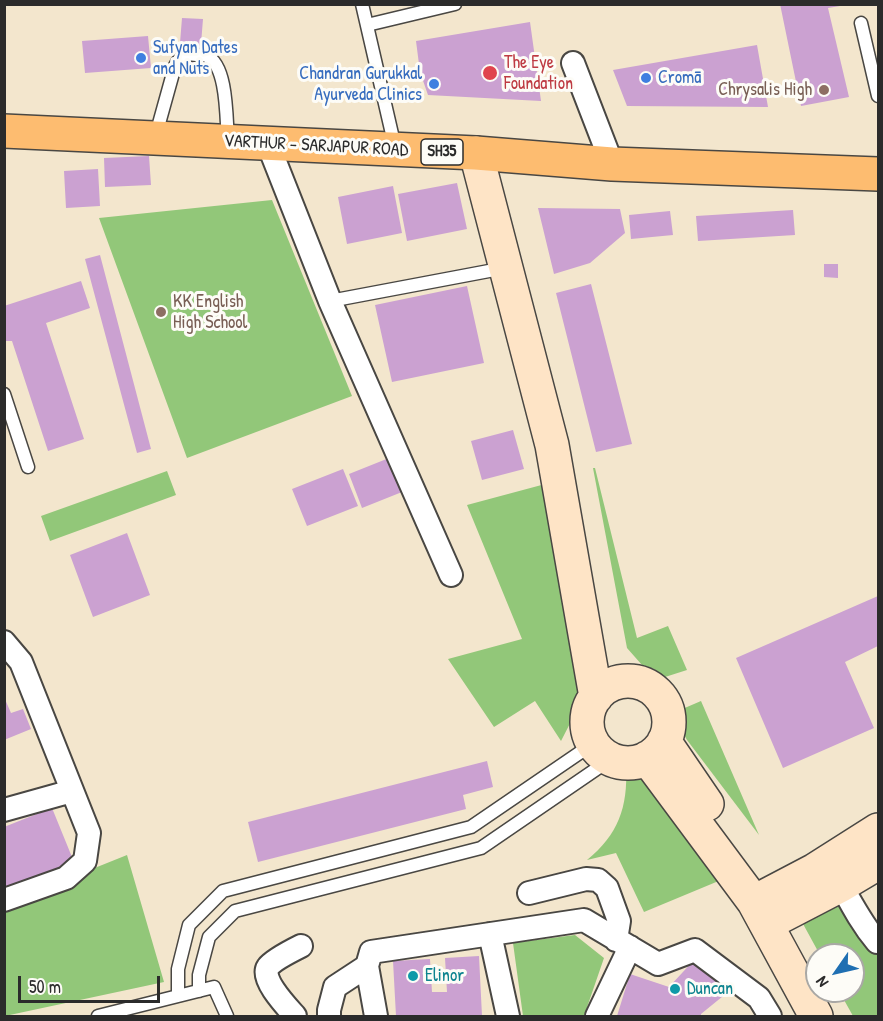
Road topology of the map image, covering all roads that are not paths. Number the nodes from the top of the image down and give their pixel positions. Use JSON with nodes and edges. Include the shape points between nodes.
{"nodes":[{"id":1,"x":362,"y":4,"type":"edge"},
{"id":2,"x":455,"y":4,"type":"edge"},
{"id":3,"x":861,"y":23,"type":"dead end"},
{"id":4,"x":367,"y":25,"type":"junction"},
{"id":5,"x":573,"y":63,"type":"dead end"},
{"id":6,"x":879,"y":96,"type":"edge"},
{"id":7,"x":4,"y":131,"type":"edge"},
{"id":8,"x":155,"y":139,"type":"junction"},
{"id":9,"x":228,"y":142,"type":"junction"},
{"id":10,"x":268,"y":144,"type":"junction"},
{"id":11,"x":396,"y":150,"type":"junction"},
{"id":12,"x":488,"y":154,"type":"junction"},
{"id":13,"x":612,"y":164,"type":"junction"},
{"id":14,"x":879,"y":174,"type":"edge"},
{"id":15,"x":489,"y":271,"type":"dead end"},
{"id":16,"x":330,"y":301,"type":"junction"},
{"id":17,"x":4,"y":394,"type":"edge"},
{"id":18,"x":28,"y":467,"type":"dead end"},
{"id":19,"x":451,"y":575,"type":"dead end"},
{"id":20,"x":4,"y":642,"type":"edge"},
{"id":21,"x":605,"y":690,"type":"junction"},
{"id":22,"x":656,"y":749,"type":"junction"},
{"id":23,"x":602,"y":751,"type":"junction"},
{"id":24,"x":72,"y":791,"type":"junction"},
{"id":25,"x":4,"y":810,"type":"edge"},
{"id":26,"x":879,"y":830,"type":"edge"},
{"id":27,"x":879,"y":863,"type":"edge"},
{"id":28,"x":267,"y":880,"type":"junction"},
{"id":29,"x":841,"y":885,"type":"junction"},
{"id":30,"x":529,"y":893,"type":"dead end"},
{"id":31,"x":4,"y":900,"type":"edge"},
{"id":32,"x":273,"y":902,"type":"junction"},
{"id":33,"x":767,"y":909,"type":"junction"},
{"id":34,"x":490,"y":934,"type":"junction"},
{"id":35,"x":879,"y":942,"type":"edge"},
{"id":36,"x":623,"y":944,"type":"junction"},
{"id":37,"x":302,"y":946,"type":"dead end"},
{"id":38,"x":805,"y":964,"type":"edge"},
{"id":39,"x":368,"y":966,"type":"junction"},
{"id":40,"x":199,"y":991,"type":"junction"},
{"id":41,"x":178,"y":996,"type":"junction"},
{"id":42,"x":829,"y":1003,"type":"edge"},
{"id":43,"x":759,"y":1010,"type":"edge"},
{"id":44,"x":98,"y":1017,"type":"edge"},
{"id":45,"x":227,"y":1017,"type":"edge"},
{"id":46,"x":295,"y":1017,"type":"edge"},
{"id":47,"x":329,"y":1017,"type":"edge"},
{"id":48,"x":376,"y":1017,"type":"edge"},
{"id":49,"x":508,"y":1017,"type":"edge"},
{"id":50,"x":597,"y":1017,"type":"edge"},
{"id":51,"x":816,"y":1017,"type":"edge"},
{"id":52,"x":837,"y":1017,"type":"edge"}],
"edges":[{"from":1,"to":4,"type":"lane"},
{"from":2,"to":4,"type":"lane"},
{"from":3,"to":6,"type":"lane"},
{"from":4,"to":11,"type":"lane"},
{"from":5,"to":13,"type":"street"},
{"from":7,"to":8,"type":"main road","name":"VARTHUR - SARJAPUR ROAD","number":"SH35"},
{"from":8,"to":9,"type":"main road","name":"VARTHUR - SARJAPUR ROAD","number":"SH35"},
{"from":8,"to":9,"type":"lane","via":[[178,59],[194,54],[207,56],[217,67],[225,94]]},
{"from":9,"to":10,"type":"main road","name":"VARTHUR - SARJAPUR ROAD","number":"SH35"},
{"from":10,"to":11,"type":"main road","name":"VARTHUR - SARJAPUR ROAD","number":"SH35"},
{"from":10,"to":16,"type":"street"},
{"from":11,"to":12,"type":"main road","name":"VARTHUR - SARJAPUR ROAD","number":"SH35"},
{"from":12,"to":13,"type":"main road","name":"VARTHUR - SARJAPUR ROAD","number":"SH35"},
{"from":12,"to":21,"type":"street","via":[[571,441]]},
{"from":13,"to":14,"type":"main road","name":"VARTHUR - SARJAPUR ROAD","number":"SH35"},
{"from":15,"to":16,"type":"lane"},
{"from":16,"to":19,"type":"street"},
{"from":17,"to":18,"type":"lane"},
{"from":20,"to":24,"type":"street","via":[[21,662]]},
{"from":21,"to":22,"type":"street","via":[[620,681],[630,681],[642,683],[660,697],[669,718],[668,730]]},
{"from":21,"to":23,"type":"street","via":[[589,710],[587,721],[588,732]]},
{"from":22,"to":23,"type":"street","via":[[635,762],[622,762]]},
{"from":22,"to":33,"type":"street"},
{"from":23,"to":28,"type":"lane","via":[[471,827]]},
{"from":23,"to":32,"type":"lane","via":[[481,848]]},
{"from":24,"to":25,"type":"street"},
{"from":24,"to":31,"type":"street","via":[[88,833],[85,861],[66,878]]},
{"from":26,"to":33,"type":"street","via":[[815,870]]},
{"from":27,"to":29,"type":"street"},
{"from":28,"to":32,"type":"lane"},
{"from":28,"to":41,"type":"lane","via":[[223,891],[189,925],[178,969]]},
{"from":29,"to":33,"type":"street"},
{"from":29,"to":35,"type":"street","via":[[856,914]]},
{"from":30,"to":36,"type":"street","via":[[586,879],[598,880],[607,888],[620,921]]},
{"from":32,"to":40,"type":"lane","via":[[235,912],[209,937]]},
{"from":33,"to":38,"type":"street"},
{"from":33,"to":51,"type":"street"},
{"from":34,"to":36,"type":"street","via":[[584,920]]},
{"from":34,"to":39,"type":"street","via":[[371,952]]},
{"from":34,"to":49,"type":"street"},
{"from":36,"to":43,"type":"street","via":[[658,964],[695,950]]},
{"from":36,"to":50,"type":"street"},
{"from":37,"to":46,"type":"street","via":[[269,965],[266,972],[271,986]]},
{"from":39,"to":47,"type":"street","via":[[335,987]]},
{"from":39,"to":48,"type":"street"},
{"from":40,"to":41,"type":"lane"},
{"from":40,"to":45,"type":"lane","via":[[214,987]]},
{"from":41,"to":44,"type":"lane"},
{"from":42,"to":52,"type":"street"}]}
